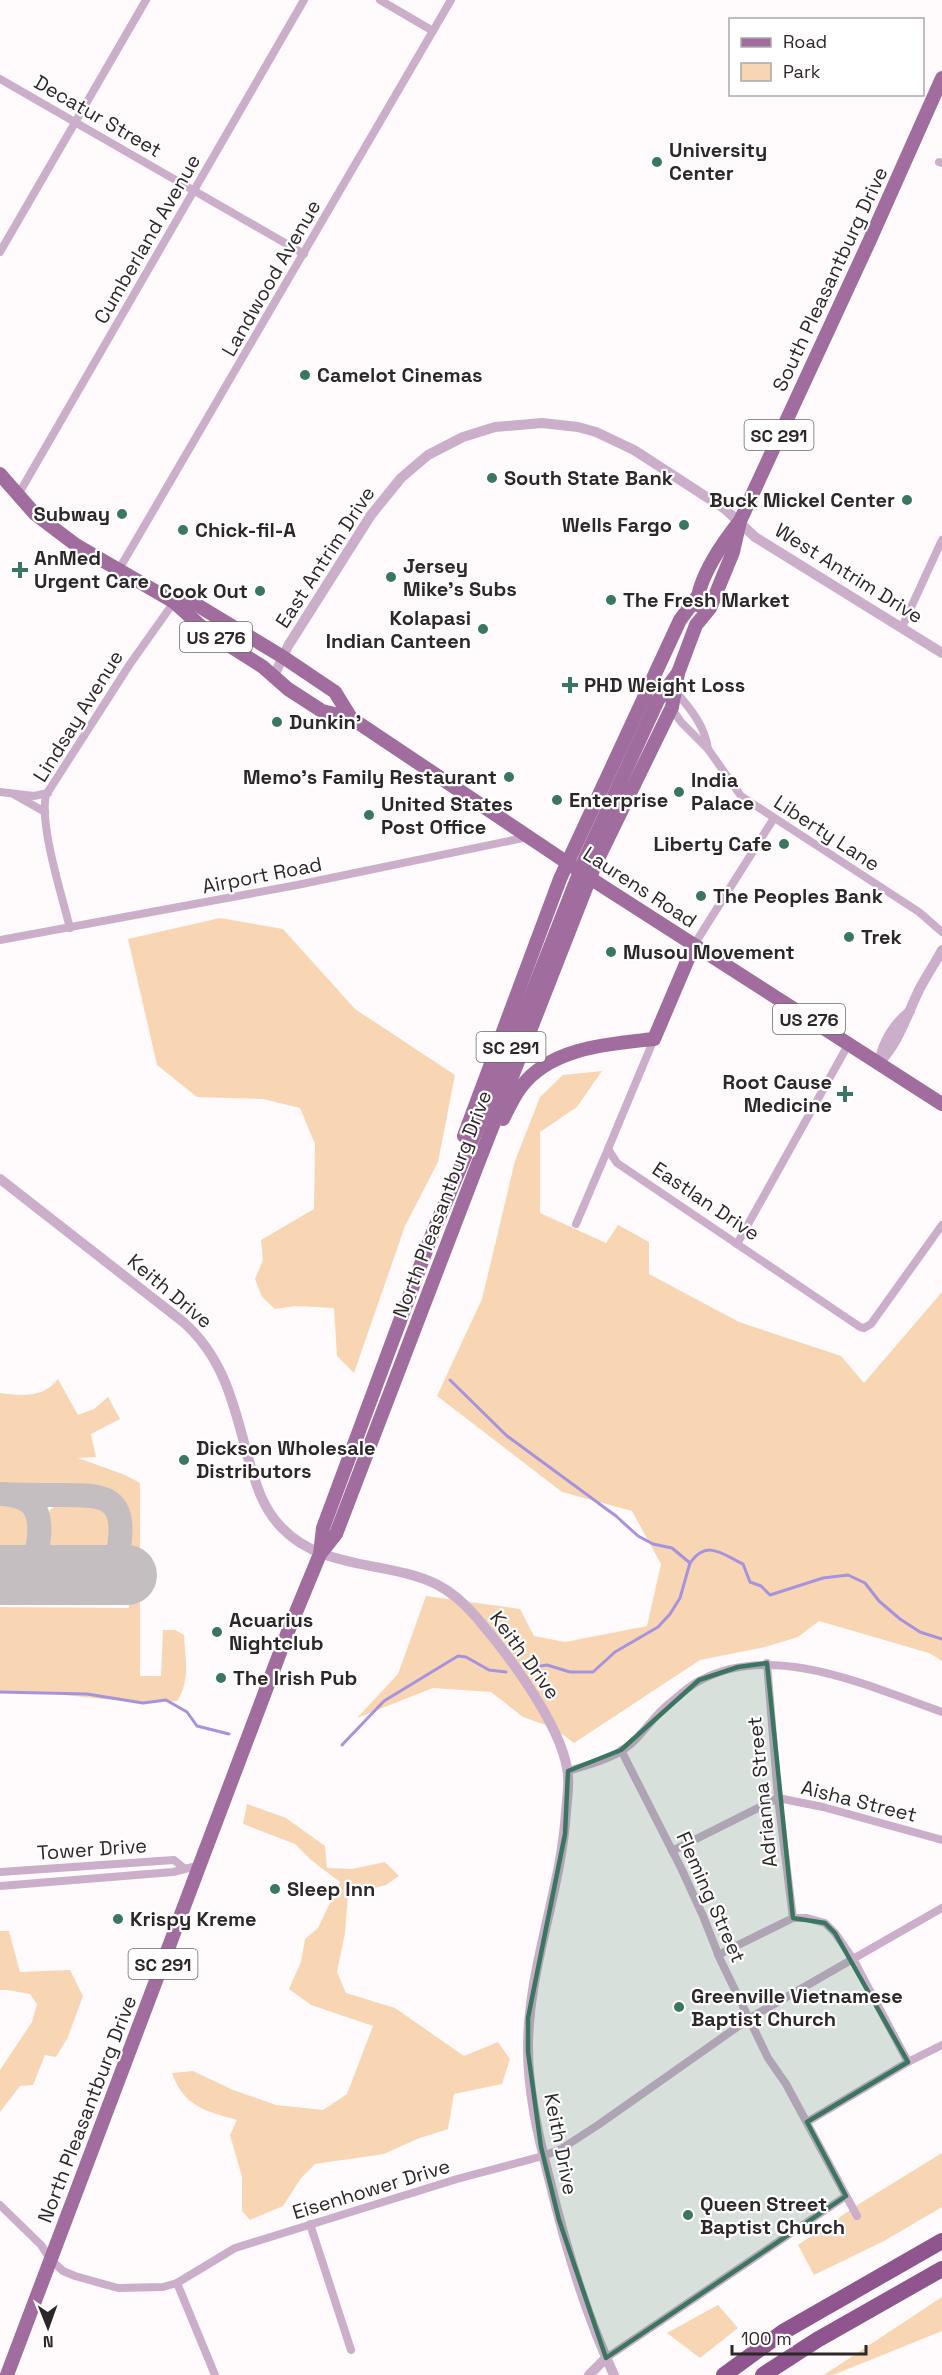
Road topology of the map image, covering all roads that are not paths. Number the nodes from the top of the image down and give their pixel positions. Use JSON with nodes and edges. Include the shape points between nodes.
{"nodes":[{"id":1,"x":146,"y":0,"type":"edge"},
{"id":2,"x":304,"y":0,"type":"edge"},
{"id":3,"x":380,"y":0,"type":"edge"},
{"id":4,"x":451,"y":0,"type":"edge"},
{"id":5,"x":433,"y":31,"type":"junction"},
{"id":6,"x":942,"y":78,"type":"edge"},
{"id":7,"x":0,"y":79,"type":"edge"},
{"id":8,"x":76,"y":122,"type":"junction"},
{"id":9,"x":194,"y":191,"type":"junction"},
{"id":10,"x":0,"y":252,"type":"edge"},
{"id":11,"x":304,"y":254,"type":"junction"},
{"id":12,"x":0,"y":474,"type":"edge"},
{"id":13,"x":18,"y":495,"type":"junction"},
{"id":14,"x":740,"y":521,"type":"junction"},
{"id":15,"x":942,"y":540,"type":"edge"},
{"id":16,"x":118,"y":571,"type":"junction"},
{"id":17,"x":697,"y":597,"type":"junction"},
{"id":18,"x":174,"y":602,"type":"junction"},
{"id":19,"x":696,"y":625,"type":"junction"},
{"id":20,"x":902,"y":627,"type":"junction"},
{"id":21,"x":942,"y":652,"type":"edge"},
{"id":22,"x":283,"y":657,"type":"junction"},
{"id":23,"x":678,"y":673,"type":"junction"},
{"id":24,"x":274,"y":676,"type":"junction"},
{"id":25,"x":675,"y":691,"type":"junction"},
{"id":26,"x":658,"y":700,"type":"junction"},
{"id":27,"x":672,"y":707,"type":"junction"},
{"id":28,"x":351,"y":718,"type":"junction"},
{"id":29,"x":708,"y":749,"type":"junction"},
{"id":30,"x":0,"y":792,"type":"edge"},
{"id":31,"x":48,"y":793,"type":"junction"},
{"id":32,"x":15,"y":795,"type":"junction"},
{"id":33,"x":45,"y":812,"type":"junction"},
{"id":34,"x":774,"y":818,"type":"junction"},
{"id":35,"x":528,"y":837,"type":"junction"},
{"id":36,"x":580,"y":864,"type":"junction"},
{"id":37,"x":70,"y":928,"type":"junction"},
{"id":38,"x":942,"y":932,"type":"edge"},
{"id":39,"x":0,"y":940,"type":"edge"},
{"id":40,"x":694,"y":945,"type":"junction"},
{"id":41,"x":942,"y":950,"type":"edge"},
{"id":42,"x":654,"y":1039,"type":"junction"},
{"id":43,"x":848,"y":1045,"type":"junction"},
{"id":44,"x":879,"y":1063,"type":"junction"},
{"id":45,"x":942,"y":1104,"type":"edge"},
{"id":46,"x":608,"y":1149,"type":"junction"},
{"id":47,"x":477,"y":1166,"type":"junction"},
{"id":48,"x":0,"y":1179,"type":"edge"},
{"id":49,"x":576,"y":1224,"type":"dead end"},
{"id":50,"x":942,"y":1225,"type":"edge"},
{"id":51,"x":737,"y":1244,"type":"junction"},
{"id":52,"x":320,"y":1554,"type":"junction"},
{"id":53,"x":767,"y":1663,"type":"junction"},
{"id":54,"x":942,"y":1713,"type":"edge"},
{"id":55,"x":621,"y":1750,"type":"junction"},
{"id":56,"x":568,"y":1771,"type":"junction"},
{"id":57,"x":778,"y":1798,"type":"junction"},
{"id":58,"x":942,"y":1840,"type":"edge"},
{"id":59,"x":672,"y":1851,"type":"junction"},
{"id":60,"x":201,"y":1866,"type":"junction"},
{"id":61,"x":184,"y":1868,"type":"junction"},
{"id":62,"x":0,"y":1872,"type":"edge"},
{"id":63,"x":0,"y":1886,"type":"edge"},
{"id":64,"x":942,"y":1908,"type":"edge"},
{"id":65,"x":793,"y":1918,"type":"junction"},
{"id":66,"x":718,"y":1955,"type":"junction"},
{"id":67,"x":853,"y":1959,"type":"junction"},
{"id":68,"x":750,"y":2018,"type":"junction"},
{"id":69,"x":942,"y":2045,"type":"edge"},
{"id":70,"x":908,"y":2062,"type":"junction"},
{"id":71,"x":807,"y":2122,"type":"junction"},
{"id":72,"x":543,"y":2156,"type":"junction"},
{"id":73,"x":846,"y":2196,"type":"junction"},
{"id":74,"x":0,"y":2205,"type":"edge"},
{"id":75,"x":857,"y":2216,"type":"dead end"},
{"id":76,"x":310,"y":2224,"type":"junction"},
{"id":77,"x":942,"y":2241,"type":"edge"},
{"id":78,"x":51,"y":2260,"type":"junction"},
{"id":79,"x":942,"y":2269,"type":"edge"},
{"id":80,"x":177,"y":2283,"type":"junction"},
{"id":81,"x":351,"y":2350,"type":"dead end"},
{"id":82,"x":606,"y":2358,"type":"junction"},
{"id":83,"x":7,"y":2375,"type":"edge"},
{"id":84,"x":215,"y":2375,"type":"edge"},
{"id":85,"x":589,"y":2375,"type":"edge"},
{"id":86,"x":614,"y":2375,"type":"edge"},
{"id":87,"x":724,"y":2375,"type":"edge"},
{"id":88,"x":763,"y":2375,"type":"edge"}],
"edges":[{"from":1,"to":8,"type":"street"},
{"from":2,"to":9,"type":"street","name":"Cumberland Avenue"},
{"from":3,"to":5,"type":"street"},
{"from":4,"to":5,"type":"street","name":"Landwood Avenue"},
{"from":5,"to":11,"type":"street","name":"Landwood Avenue"},
{"from":6,"to":14,"type":"main road","name":"South Pleasantburg Drive","number":"SC 291"},
{"from":7,"to":8,"type":"street","name":"Decatur Street"},
{"from":8,"to":9,"type":"street","name":"Decatur Street"},
{"from":8,"to":10,"type":"street"},
{"from":9,"to":11,"type":"street","name":"Decatur Street"},
{"from":9,"to":13,"type":"street","name":"Cumberland Avenue"},
{"from":11,"to":16,"type":"street","name":"Landwood Avenue"},
{"from":12,"to":13,"type":"main road","name":"Laurens Road","number":"US 276"},
{"from":13,"to":16,"type":"main road","name":"Laurens Road","number":"US 276","via":[[41,519]]},
{"from":14,"to":17,"type":"main road","name":"South Pleasantburg Drive","number":"SC 291","via":[[721,544]]},
{"from":14,"to":19,"type":"main road","number":"SC 291","via":[[733,552],[710,608]]},
{"from":14,"to":20,"type":"street","name":"West Antrim Drive","via":[[755,537]]},
{"from":14,"to":22,"type":"street","name":"East Antrim Drive","via":[[634,450],[596,432],[542,423],[495,427],[446,445],[401,478],[371,515]]},
{"from":15,"to":20,"type":"street"},
{"from":16,"to":18,"type":"main road","name":"Laurens Road","number":"US 276"},
{"from":17,"to":19,"type":"main road","name":"South Pleasantburg Drive","number":"SC 291"},
{"from":17,"to":36,"type":"main road","via":[[680,620]]},
{"from":18,"to":22,"type":"main road","name":"Laurens Road","number":"US 276","via":[[197,604]]},
{"from":18,"to":24,"type":"main road","name":"Laurens Road","number":"US 276","via":[[205,630]]},
{"from":18,"to":31,"type":"street","name":"Lindsay Avenue","via":[[124,672]]},
{"from":19,"to":23,"type":"main road","number":"SC 291"},
{"from":20,"to":21,"type":"street","name":"West Antrim Drive"},
{"from":22,"to":24,"type":"street","name":"East Antrim Drive"},
{"from":22,"to":28,"type":"main road","name":"Laurens Road","number":"US 276","via":[[335,692]]},
{"from":23,"to":25,"type":"main road","number":"SC 291"},
{"from":23,"to":26,"type":"main road","number":"SC 291"},
{"from":24,"to":28,"type":"main road","name":"Laurens Road","number":"US 276","via":[[322,711]]},
{"from":25,"to":27,"type":"main road","number":"SC 291"},
{"from":25,"to":29,"type":"street","name":"Liberty Lane","via":[[706,734]]},
{"from":26,"to":27,"type":"street","name":"Liberty Lane"},
{"from":26,"to":36,"type":"main road","number":"SC 291"},
{"from":27,"to":29,"type":"street","name":"Liberty Lane"},
{"from":27,"to":36,"type":"main road","number":"SC 291"},
{"from":28,"to":35,"type":"main road","name":"Laurens Road","number":"US 276"},
{"from":29,"to":34,"type":"street","name":"Liberty Lane","via":[[741,796]]},
{"from":30,"to":32,"type":"street"},
{"from":31,"to":32,"type":"street"},
{"from":31,"to":33,"type":"street","name":"Lindsay Avenue"},
{"from":32,"to":33,"type":"street"},
{"from":33,"to":37,"type":"street","name":"Lindsay Avenue"},
{"from":34,"to":38,"type":"street","name":"Liberty Lane","via":[[919,912]]},
{"from":34,"to":40,"type":"street"},
{"from":35,"to":36,"type":"main road","name":"Laurens Road","number":"US 276"},
{"from":35,"to":37,"type":"street","name":"Airport Road"},
{"from":36,"to":40,"type":"main road","name":"Laurens Road","number":"US 276","via":[[596,882]]},
{"from":36,"to":47,"type":"main road","name":"North Pleasantburg Drive","number":"SC 291"},
{"from":36,"to":52,"type":"main road","name":"North Pleasantburg Drive","number":"SC 291","via":[[463,1138],[416,1281],[323,1528]]},
{"from":37,"to":39,"type":"street","name":"Airport Road"},
{"from":40,"to":42,"type":"main road"},
{"from":40,"to":43,"type":"main road","name":"Laurens Road","number":"US 276"},
{"from":41,"to":44,"type":"street","via":[[890,1052]]},
{"from":42,"to":46,"type":"street"},
{"from":42,"to":47,"type":"main road","via":[[579,1050],[542,1068],[521,1086]]},
{"from":43,"to":44,"type":"main road","name":"Laurens Road","number":"US 276"},
{"from":43,"to":51,"type":"street"},
{"from":44,"to":45,"type":"main road","name":"Laurens Road","number":"US 276"},
{"from":46,"to":49,"type":"street"},
{"from":46,"to":51,"type":"street","name":"Eastlan Drive","via":[[620,1167]]},
{"from":47,"to":52,"type":"main road","name":"North Pleasantburg Drive","number":"SC 291","via":[[336,1534]]},
{"from":48,"to":52,"type":"street","name":"Keith Drive","via":[[198,1335],[228,1389],[262,1503],[299,1544]]},
{"from":50,"to":51,"type":"street","name":"Eastlan Drive","via":[[872,1324],[864,1328]]},
{"from":52,"to":56,"type":"street","name":"Keith Drive","via":[[419,1578],[438,1585],[465,1605],[508,1658],[551,1723]]},
{"from":52,"to":60,"type":"main road","name":"North Pleasantburg Drive","number":"SC 291"},
{"from":53,"to":54,"type":"street","via":[[839,1678]]},
{"from":53,"to":55,"type":"street","via":[[738,1666],[699,1680],[658,1712],[636,1740]]},
{"from":53,"to":57,"type":"street","name":"Adrianna Street"},
{"from":55,"to":56,"type":"street","via":[[602,1761]]},
{"from":55,"to":59,"type":"street","name":"Fleming Street"},
{"from":56,"to":72,"type":"street","name":"Keith Drive","via":[[563,1847],[528,2018],[529,2072]]},
{"from":57,"to":58,"type":"street","name":"Aisha Street"},
{"from":57,"to":59,"type":"street","name":"Aisha Street"},
{"from":57,"to":65,"type":"street","name":"Adrianna Street"},
{"from":59,"to":66,"type":"street","name":"Fleming Street"},
{"from":60,"to":61,"type":"street","name":"Tower Drive"},
{"from":60,"to":78,"type":"main road","name":"North Pleasantburg Drive","number":"SC 291"},
{"from":61,"to":62,"type":"street","name":"Tower Drive","via":[[174,1860]]},
{"from":61,"to":63,"type":"street","name":"Tower Drive"},
{"from":64,"to":67,"type":"street","name":"Eisenhower Drive"},
{"from":65,"to":66,"type":"street"},
{"from":65,"to":67,"type":"street","via":[[825,1923]]},
{"from":66,"to":68,"type":"street","name":"Fleming Street"},
{"from":67,"to":68,"type":"street","name":"Eisenhower Drive"},
{"from":67,"to":70,"type":"street"},
{"from":68,"to":71,"type":"street","name":"Fleming Street","via":[[768,2058]]},
{"from":68,"to":72,"type":"street","name":"Eisenhower Drive","via":[[598,2125]]},
{"from":69,"to":70,"type":"street"},
{"from":70,"to":71,"type":"street"},
{"from":71,"to":73,"type":"street","name":"Fleming Street"},
{"from":72,"to":76,"type":"street","name":"Eisenhower Drive"},
{"from":72,"to":82,"type":"street","name":"Keith Drive","via":[[559,2220]]},
{"from":73,"to":75,"type":"street","name":"Fleming Street"},
{"from":73,"to":82,"type":"street"},
{"from":74,"to":78,"type":"street","name":"Eisenhower Drive"},
{"from":76,"to":80,"type":"street","name":"Eisenhower Drive","via":[[235,2248]]},
{"from":76,"to":81,"type":"street"},
{"from":77,"to":87,"type":"highway","via":[[783,2332]]},
{"from":78,"to":80,"type":"street","name":"Eisenhower Drive","via":[[63,2271],[118,2288]]},
{"from":78,"to":83,"type":"main road","name":"North Pleasantburg Drive","number":"SC 291"},
{"from":79,"to":88,"type":"highway"},
{"from":80,"to":84,"type":"street"},
{"from":82,"to":85,"type":"street"},
{"from":82,"to":86,"type":"street","name":"Keith Drive"}]}
